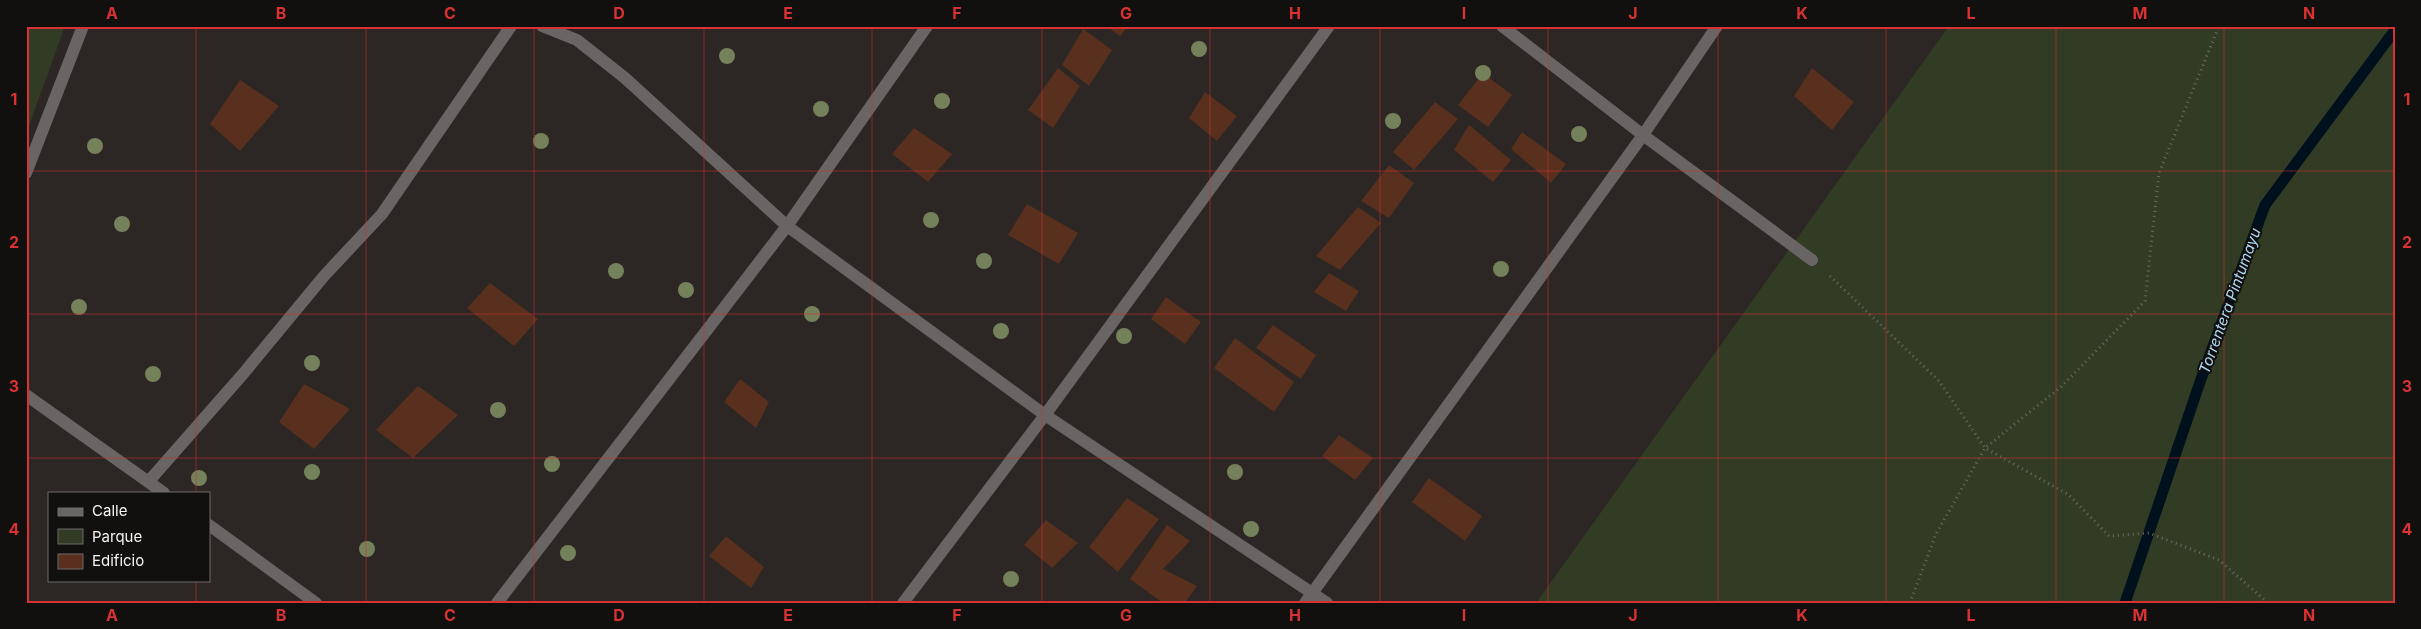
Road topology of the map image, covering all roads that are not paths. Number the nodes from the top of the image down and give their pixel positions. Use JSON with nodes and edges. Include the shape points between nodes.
{"nodes":[{"id":1,"x":83,"y":26,"type":"edge"},
{"id":2,"x":511,"y":26,"type":"edge"},
{"id":3,"x":542,"y":26,"type":"edge"},
{"id":4,"x":927,"y":26,"type":"edge"},
{"id":5,"x":1329,"y":26,"type":"edge"},
{"id":6,"x":1502,"y":26,"type":"edge"},
{"id":7,"x":1717,"y":26,"type":"edge"},
{"id":8,"x":1643,"y":134,"type":"junction"},
{"id":9,"x":26,"y":172,"type":"edge"},
{"id":10,"x":787,"y":226,"type":"junction"},
{"id":11,"x":1812,"y":260,"type":"road end"},
{"id":12,"x":26,"y":395,"type":"edge"},
{"id":13,"x":1045,"y":415,"type":"junction"},
{"id":14,"x":149,"y":481,"type":"junction"},
{"id":15,"x":163,"y":492,"type":"edge"},
{"id":16,"x":210,"y":526,"type":"edge"},
{"id":17,"x":1309,"y":597,"type":"edge"},
{"id":18,"x":316,"y":603,"type":"edge"},
{"id":19,"x":497,"y":603,"type":"edge"},
{"id":20,"x":903,"y":603,"type":"edge"},
{"id":21,"x":1327,"y":603,"type":"edge"}],
"edges":[{"from":1,"to":9,"type":"street"},
{"from":2,"to":14,"type":"street","via":[[382,214],[324,276]]},
{"from":3,"to":10,"type":"street","via":[[577,40],[625,78]]},
{"from":4,"to":10,"type":"street"},
{"from":5,"to":13,"type":"street"},
{"from":6,"to":8,"type":"street"},
{"from":7,"to":8,"type":"street"},
{"from":8,"to":11,"type":"street"},
{"from":8,"to":17,"type":"street"},
{"from":10,"to":13,"type":"street"},
{"from":10,"to":19,"type":"street"},
{"from":12,"to":14,"type":"street"},
{"from":13,"to":17,"type":"street","via":[[1234,542]]},
{"from":13,"to":20,"type":"street"},
{"from":14,"to":15,"type":"street"},
{"from":16,"to":18,"type":"street"},
{"from":17,"to":21,"type":"street"}]}
